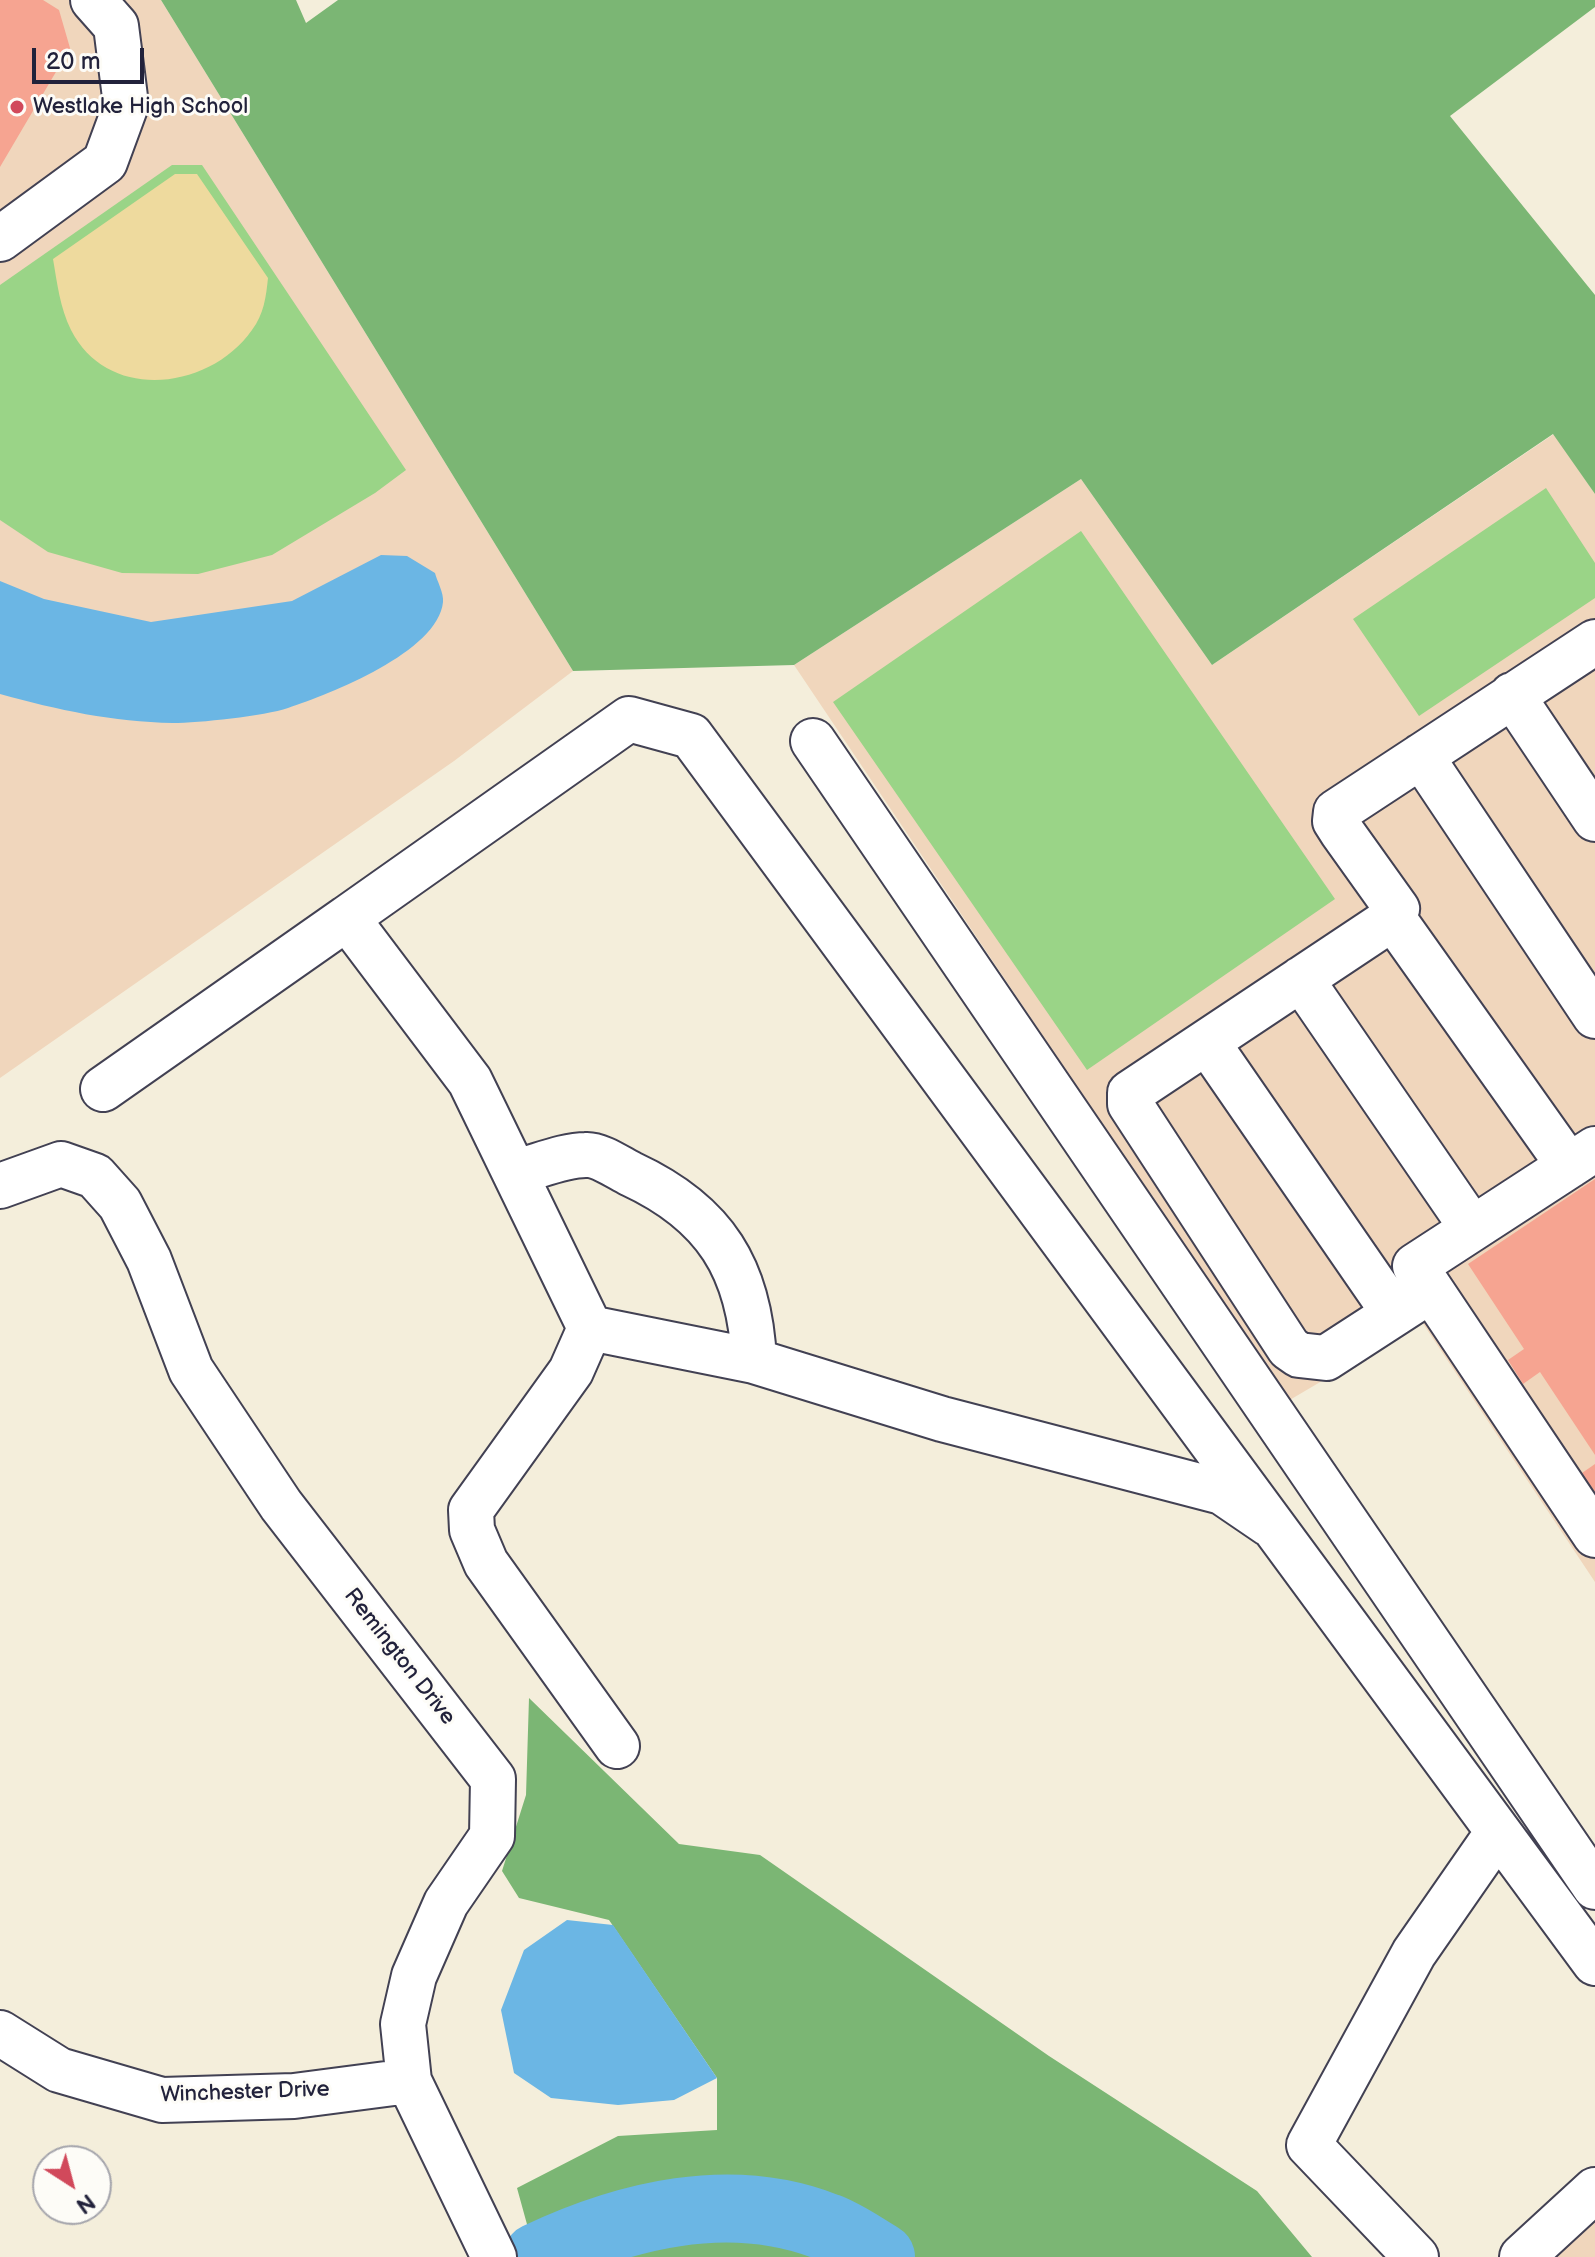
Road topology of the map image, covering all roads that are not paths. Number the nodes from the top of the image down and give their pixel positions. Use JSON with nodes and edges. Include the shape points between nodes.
{"nodes":[{"id":1,"x":93,"y":0,"type":"edge"},
{"id":2,"x":0,"y":239,"type":"edge"},
{"id":3,"x":1595,"y":642,"type":"edge"},
{"id":4,"x":1512,"y":695,"type":"junction"},
{"id":5,"x":813,"y":741,"type":"dead end"},
{"id":6,"x":1421,"y":756,"type":"junction"},
{"id":7,"x":1595,"y":819,"type":"edge"},
{"id":8,"x":347,"y":918,"type":"junction"},
{"id":9,"x":1393,"y":918,"type":"junction"},
{"id":10,"x":1301,"y":979,"type":"junction"},
{"id":11,"x":1595,"y":1016,"type":"edge"},
{"id":12,"x":1207,"y":1042,"type":"junction"},
{"id":13,"x":103,"y":1089,"type":"dead end"},
{"id":14,"x":1582,"y":1157,"type":"edge"},
{"id":15,"x":515,"y":1172,"type":"junction"},
{"id":16,"x":0,"y":1186,"type":"edge"},
{"id":17,"x":1472,"y":1228,"type":"junction"},
{"id":18,"x":1431,"y":1290,"type":"junction"},
{"id":19,"x":1394,"y":1313,"type":"junction"},
{"id":20,"x":590,"y":1328,"type":"junction"},
{"id":21,"x":754,"y":1361,"type":"junction"},
{"id":22,"x":1269,"y":1524,"type":"junction"},
{"id":23,"x":1595,"y":1535,"type":"edge"},
{"id":24,"x":617,"y":1746,"type":"dead end"},
{"id":25,"x":1498,"y":1832,"type":"junction"},
{"id":26,"x":1595,"y":1887,"type":"edge"},
{"id":27,"x":1595,"y":1963,"type":"edge"},
{"id":28,"x":0,"y":2033,"type":"edge"},
{"id":29,"x":409,"y":2081,"type":"junction"},
{"id":30,"x":1595,"y":2190,"type":"edge"},
{"id":31,"x":494,"y":2257,"type":"edge"},
{"id":32,"x":1416,"y":2257,"type":"edge"},
{"id":33,"x":1522,"y":2257,"type":"edge"}],
"edges":[{"from":1,"to":2,"type":"street","via":[[116,26],[126,105],[105,162]]},
{"from":3,"to":4,"type":"street"},
{"from":4,"to":6,"type":"street"},
{"from":4,"to":7,"type":"street"},
{"from":5,"to":26,"type":"street"},
{"from":6,"to":9,"type":"street","via":[[1336,812],[1335,821],[1397,909]]},
{"from":6,"to":11,"type":"street"},
{"from":8,"to":13,"type":"street"},
{"from":8,"to":15,"type":"street","via":[[470,1081]]},
{"from":8,"to":22,"type":"street","via":[[629,719],[691,736]]},
{"from":9,"to":10,"type":"street"},
{"from":9,"to":14,"type":"street"},
{"from":10,"to":12,"type":"street"},
{"from":10,"to":17,"type":"street"},
{"from":12,"to":19,"type":"street"},
{"from":12,"to":19,"type":"street","via":[[1130,1093],[1130,1104],[1289,1348],[1299,1355],[1326,1358]]},
{"from":14,"to":17,"type":"street"},
{"from":15,"to":20,"type":"street"},
{"from":15,"to":21,"type":"street","via":[[588,1154],[650,1183],[702,1219],[735,1267],[752,1317]]},
{"from":16,"to":29,"type":"street","name":"Remington Drive","via":[[61,1164],[95,1176],[120,1204],[149,1260],[191,1370],[281,1505],[493,1779],[492,1836],[446,1903],[414,1976],[403,2024]]},
{"from":17,"to":18,"type":"street","via":[[1415,1266]]},
{"from":18,"to":19,"type":"street"},
{"from":18,"to":23,"type":"street"},
{"from":20,"to":21,"type":"street"},
{"from":20,"to":24,"type":"street","via":[[571,1371],[484,1487],[471,1510],[472,1530],[486,1563]]},
{"from":21,"to":22,"type":"street","via":[[942,1419],[1222,1492]]},
{"from":22,"to":25,"type":"street"},
{"from":25,"to":27,"type":"street"},
{"from":25,"to":32,"type":"street","via":[[1414,1953],[1309,2145]]},
{"from":28,"to":29,"type":"street","name":"Winchester Drive","via":[[59,2070],[162,2100],[294,2096]]},
{"from":29,"to":31,"type":"street","name":"Remington Drive"},
{"from":30,"to":33,"type":"street"}]}
